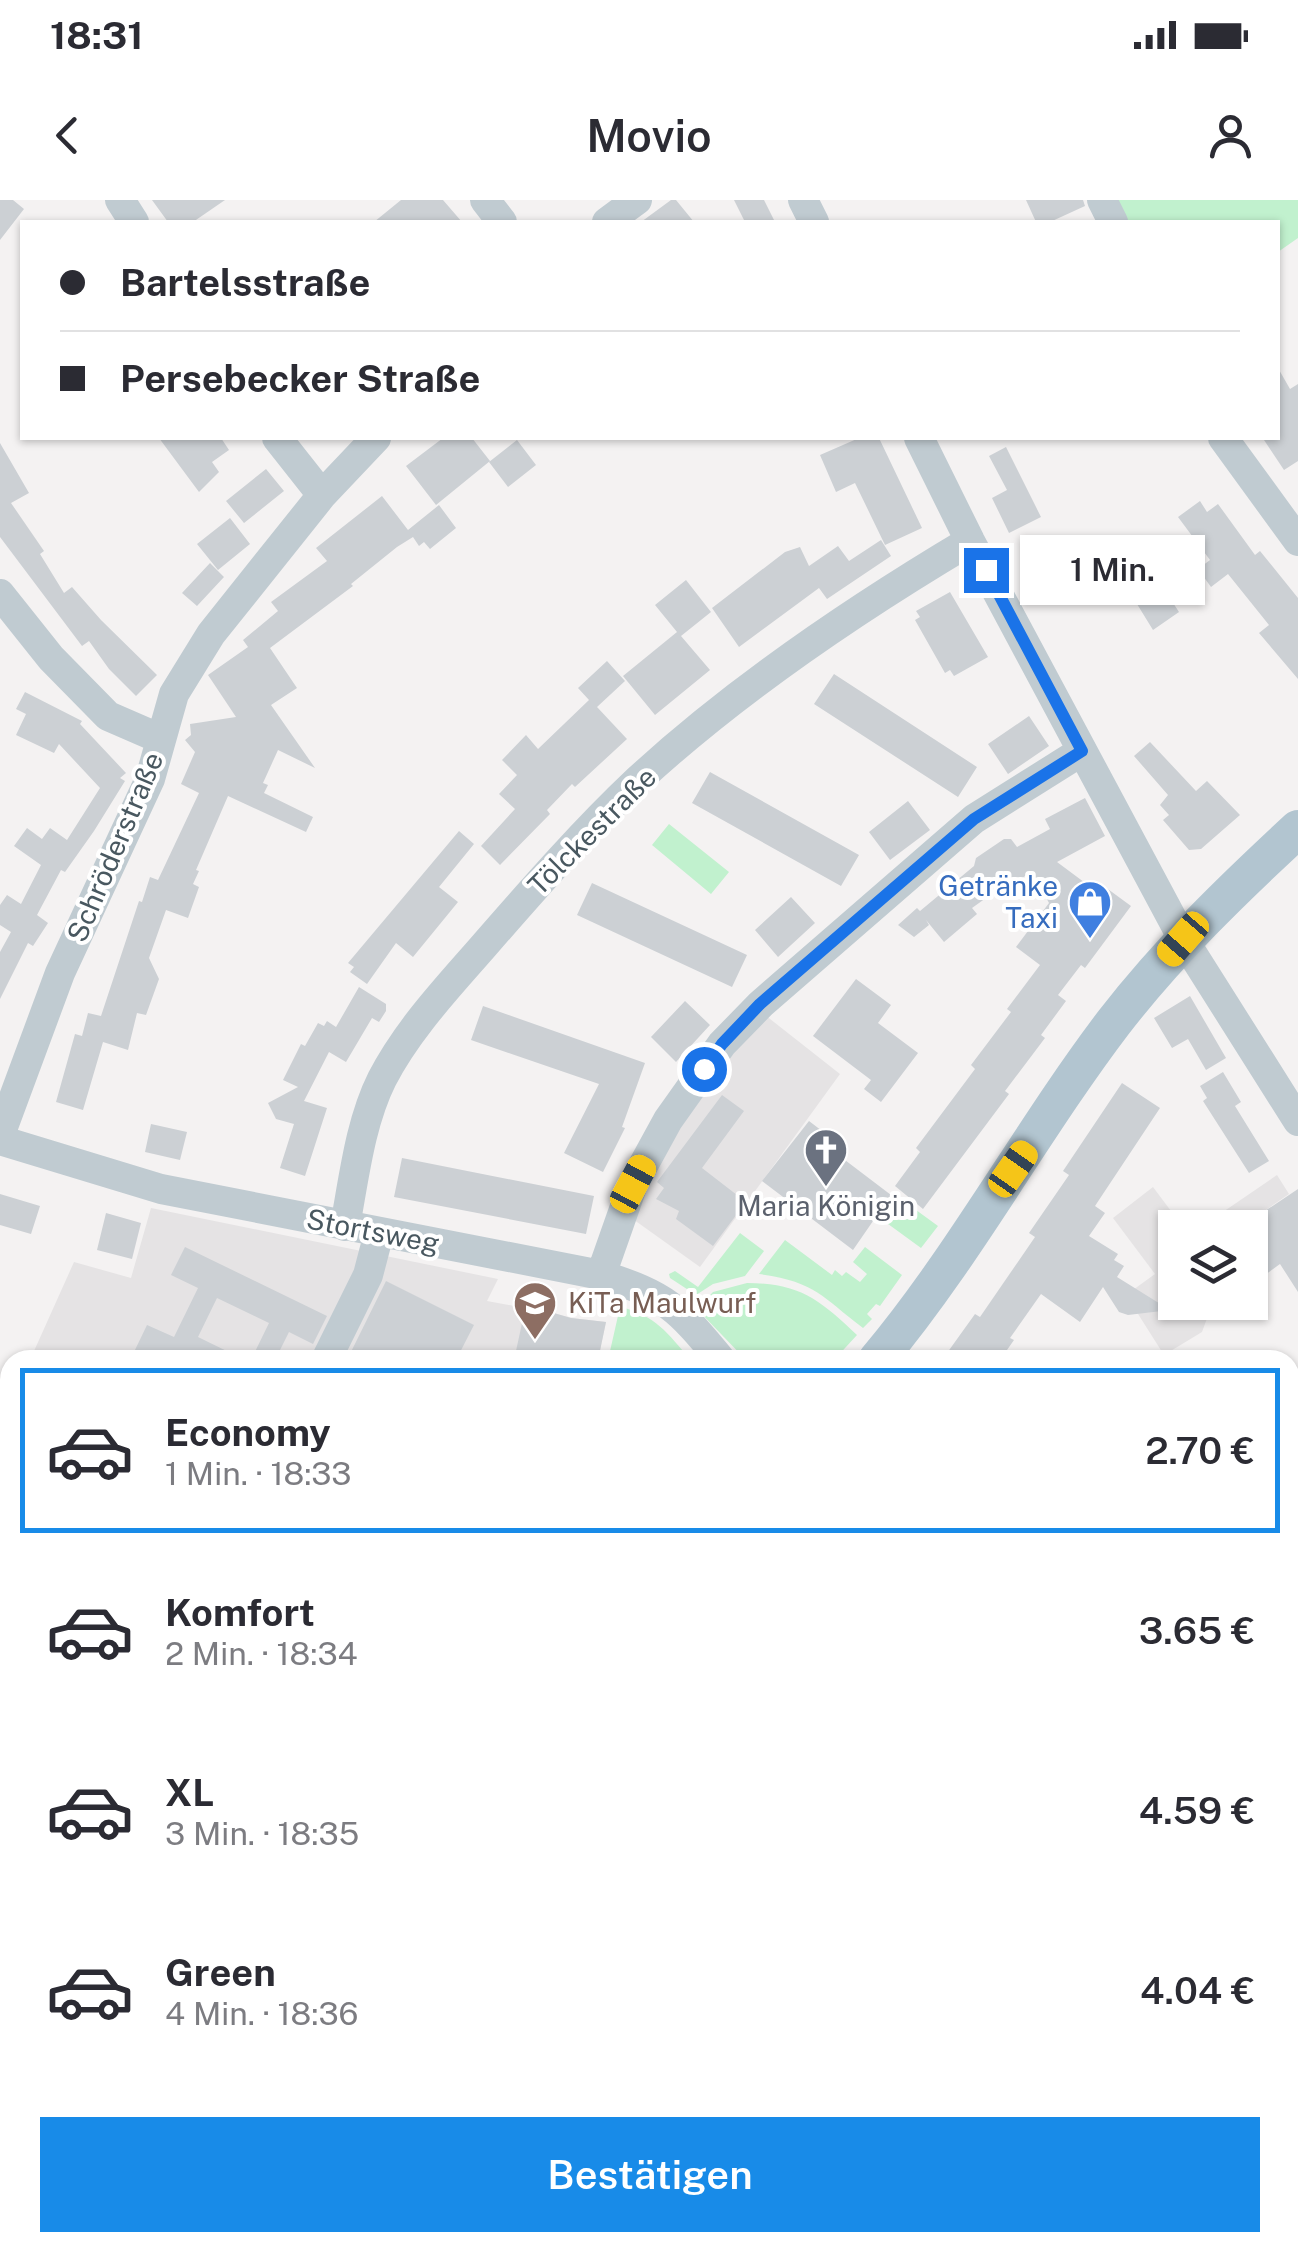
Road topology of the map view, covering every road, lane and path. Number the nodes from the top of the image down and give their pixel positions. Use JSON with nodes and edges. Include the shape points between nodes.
{"nodes":[{"id":1,"x":485,"y":200,"type":"edge"},
{"id":2,"x":637,"y":200,"type":"edge"},
{"id":3,"x":500,"y":220,"type":"edge"},
{"id":4,"x":610,"y":220,"type":"edge"},
{"id":5,"x":279,"y":440,"type":"edge"},
{"id":6,"x":374,"y":440,"type":"edge"},
{"id":7,"x":921,"y":440,"type":"edge"},
{"id":8,"x":1224,"y":440,"type":"edge"},
{"id":9,"x":322,"y":495,"type":"junction"},
{"id":10,"x":970,"y":541,"type":"junction"},
{"id":11,"x":1298,"y":541,"type":"edge"},
{"id":12,"x":0,"y":594,"type":"edge"},
{"id":13,"x":161,"y":739,"type":"junction"},
{"id":14,"x":1082,"y":751,"type":"junction"},
{"id":15,"x":1298,"y":829,"type":"edge"},
{"id":16,"x":1183,"y":939,"type":"junction"},
{"id":17,"x":1298,"y":1121,"type":"edge"},
{"id":18,"x":0,"y":1138,"type":"edge"},
{"id":19,"x":345,"y":1226,"type":"junction"},
{"id":20,"x":379,"y":1233,"type":"junction"},
{"id":21,"x":600,"y":1275,"type":"junction"},
{"id":22,"x":331,"y":1350,"type":"edge"},
{"id":23,"x":713,"y":1350,"type":"edge"},
{"id":24,"x":891,"y":1350,"type":"edge"}],
"edges":[{"from":1,"to":3,"type":"street"},
{"from":2,"to":4,"type":"street"},
{"from":5,"to":9,"type":"street"},
{"from":6,"to":9,"type":"street","name":"Schröderstraße"},
{"from":7,"to":10,"type":"street"},
{"from":8,"to":11,"type":"street"},
{"from":9,"to":13,"type":"street","name":"Schröderstraße","via":[[211,634],[174,694]]},
{"from":10,"to":14,"type":"street"},
{"from":10,"to":19,"type":"street","name":"Tölckestraße","via":[[878,597],[702,724],[524,900],[414,1028],[381,1082]]},
{"from":12,"to":13,"type":"street","via":[[108,716]]},
{"from":13,"to":18,"type":"street","name":"Schröderstraße","via":[[150,779],[60,973]]},
{"from":14,"to":16,"type":"street"},
{"from":14,"to":21,"type":"street","via":[[974,819],[734,1032],[668,1120],[633,1184]]},
{"from":15,"to":16,"type":"main road"},
{"from":16,"to":17,"type":"street"},
{"from":16,"to":24,"type":"main road","via":[[1111,1026]]},
{"from":18,"to":19,"type":"street","name":"Stortsweg","via":[[146,1185]]},
{"from":19,"to":20,"type":"street","name":"Stortsweg"},
{"from":20,"to":21,"type":"street","name":"Stortsweg"},
{"from":20,"to":22,"type":"street","via":[[368,1275]]},
{"from":21,"to":23,"type":"street","name":"Stortsweg","via":[[646,1290],[681,1312]]}]}
